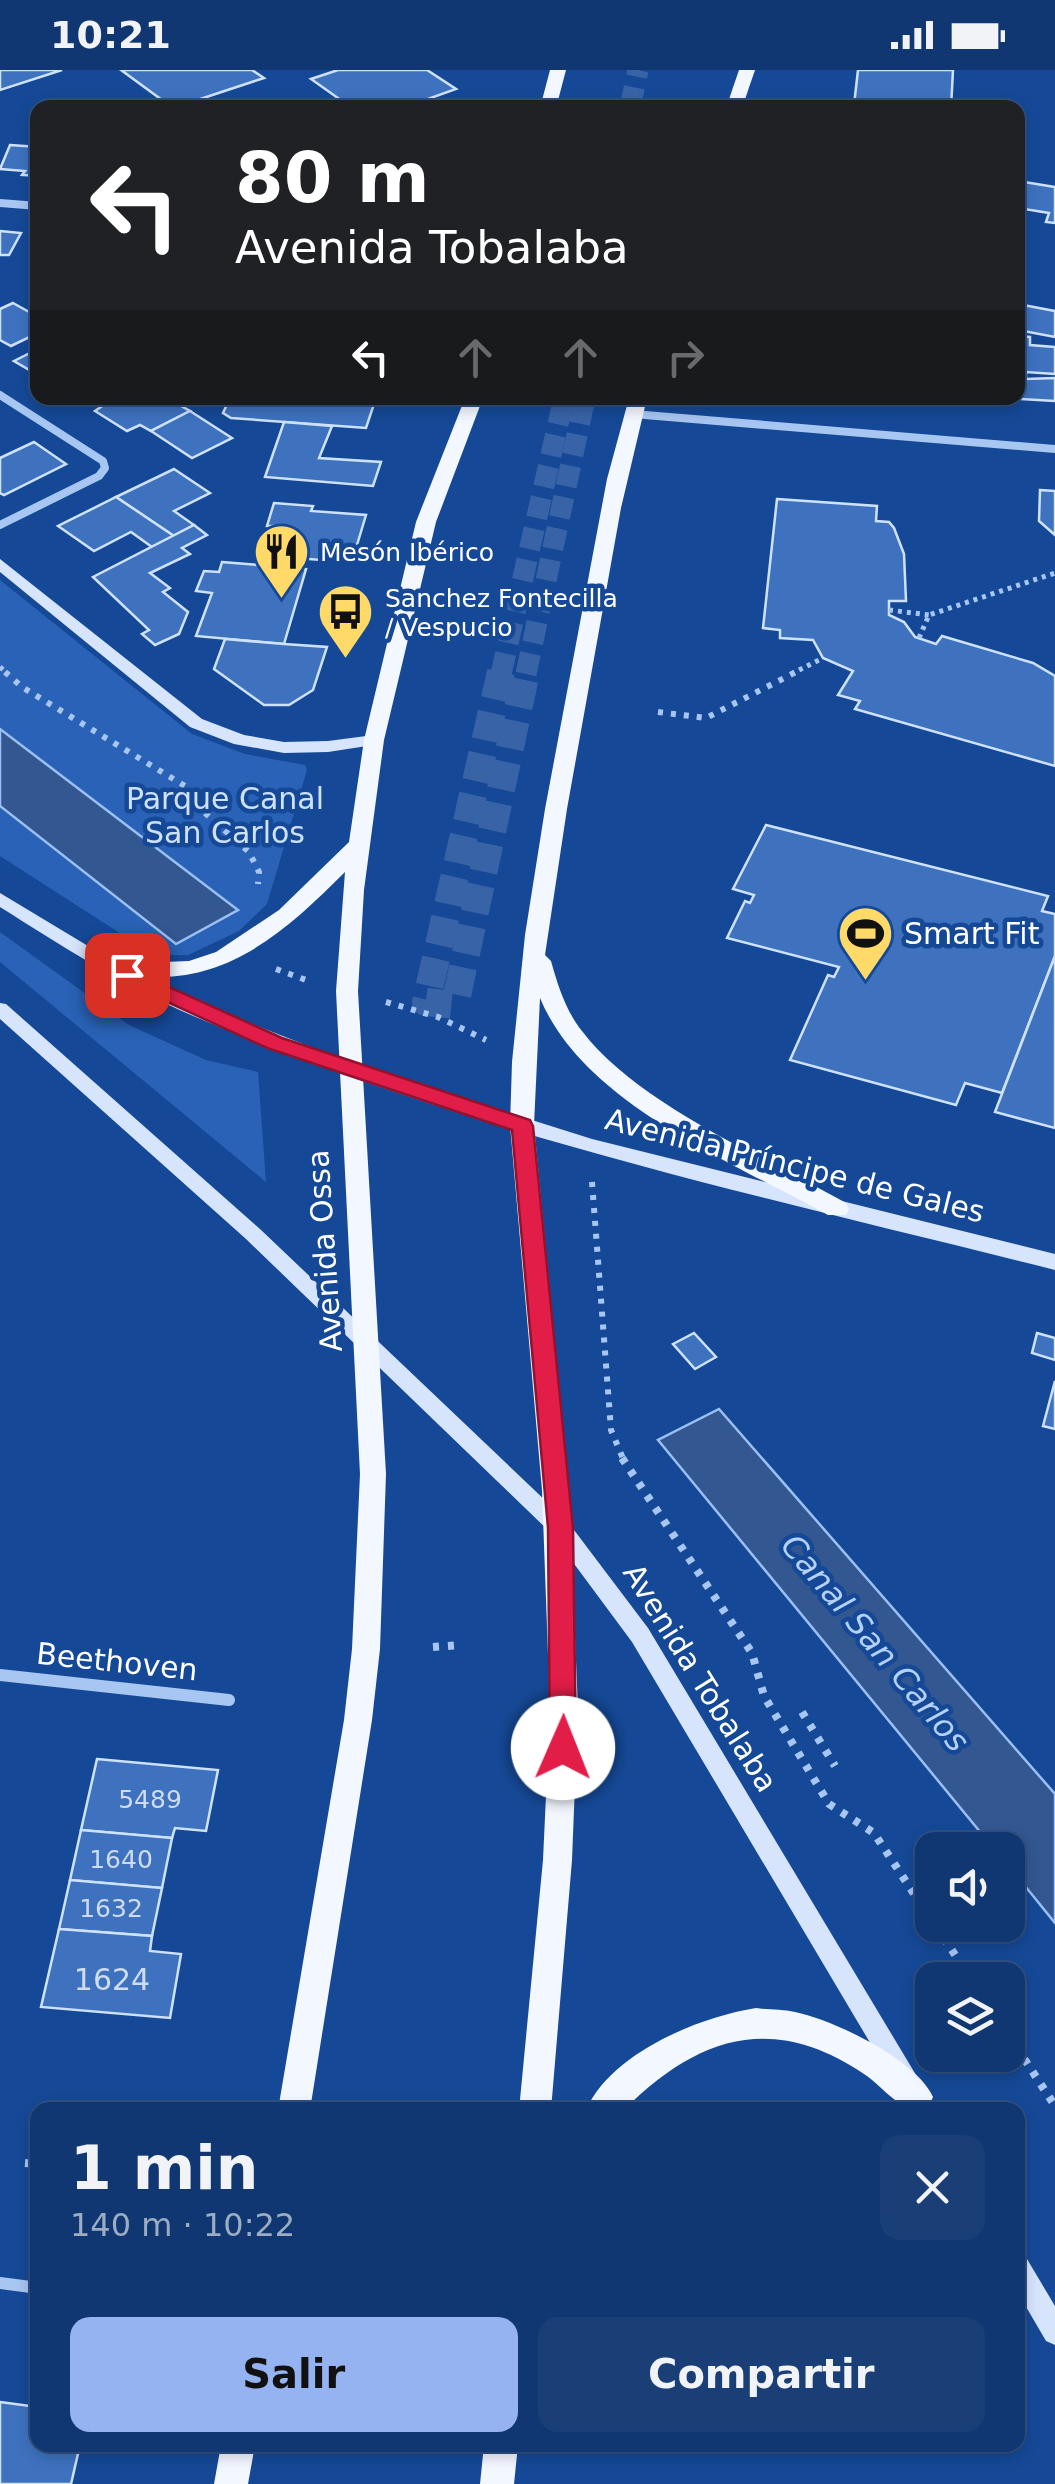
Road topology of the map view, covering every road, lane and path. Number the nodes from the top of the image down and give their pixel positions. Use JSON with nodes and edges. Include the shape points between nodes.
{"nodes":[{"id":1,"x":558,"y":70,"type":"edge"},
{"id":2,"x":747,"y":70,"type":"edge"},
{"id":3,"x":550,"y":100,"type":"edge"},
{"id":4,"x":737,"y":100,"type":"edge"},
{"id":5,"x":0,"y":204,"type":"edge"},
{"id":6,"x":30,"y":206,"type":"edge"},
{"id":7,"x":0,"y":396,"type":"edge"},
{"id":8,"x":471,"y":405,"type":"edge"},
{"id":9,"x":635,"y":406,"type":"edge"},
{"id":10,"x":1055,"y":449,"type":"edge"},
{"id":11,"x":0,"y":525,"type":"edge"},
{"id":12,"x":0,"y":564,"type":"edge"},
{"id":13,"x":1055,"y":573,"type":"edge"},
{"id":14,"x":889,"y":610,"type":"dead end"},
{"id":15,"x":929,"y":614,"type":"junction"},
{"id":16,"x":920,"y":638,"type":"dead end"},
{"id":17,"x":823,"y":658,"type":"dead end"},
{"id":18,"x":0,"y":668,"type":"edge"},
{"id":19,"x":658,"y":712,"type":"dead end"},
{"id":20,"x":374,"y":740,"type":"junction"},
{"id":21,"x":359,"y":845,"type":"junction"},
{"id":22,"x":0,"y":899,"type":"edge"},
{"id":23,"x":254,"y":939,"type":"junction"},
{"id":24,"x":536,"y":944,"type":"junction"},
{"id":25,"x":102,"y":962,"type":"junction"},
{"id":26,"x":347,"y":991,"type":"junction"},
{"id":27,"x":0,"y":1009,"type":"edge"},
{"id":28,"x":525,"y":1060,"type":"junction"},
{"id":29,"x":350,"y":1070,"type":"junction"},
{"id":30,"x":522,"y":1126,"type":"junction"},
{"id":31,"x":591,"y":1146,"type":"junction"},
{"id":32,"x":837,"y":1209,"type":"junction"},
{"id":33,"x":1055,"y":1262,"type":"edge"},
{"id":34,"x":370,"y":1347,"type":"junction"},
{"id":35,"x":560,"y":1528,"type":"junction"},
{"id":36,"x":462,"y":1645,"type":"dead end"},
{"id":37,"x":433,"y":1647,"type":"dead end"},
{"id":38,"x":0,"y":1675,"type":"edge"},
{"id":39,"x":229,"y":1700,"type":"dead end"},
{"id":40,"x":802,"y":1712,"type":"dead end"},
{"id":41,"x":835,"y":1766,"type":"dead end"},
{"id":42,"x":915,"y":1894,"type":"edge"},
{"id":43,"x":1025,"y":2060,"type":"edge"},
{"id":44,"x":295,"y":2102,"type":"edge"},
{"id":45,"x":536,"y":2102,"type":"edge"},
{"id":46,"x":611,"y":2102,"type":"edge"},
{"id":47,"x":919,"y":2102,"type":"edge"},
{"id":48,"x":919,"y":2102,"type":"edge"},
{"id":49,"x":1055,"y":2106,"type":"edge"},
{"id":50,"x":25,"y":2162,"type":"dead end"},
{"id":51,"x":30,"y":2163,"type":"edge"},
{"id":52,"x":1025,"y":2280,"type":"edge"},
{"id":53,"x":0,"y":2283,"type":"edge"},
{"id":54,"x":30,"y":2287,"type":"edge"},
{"id":55,"x":1055,"y":2332,"type":"edge"},
{"id":56,"x":237,"y":2452,"type":"edge"},
{"id":57,"x":501,"y":2452,"type":"edge"},
{"id":58,"x":231,"y":2484,"type":"edge"},
{"id":59,"x":497,"y":2484,"type":"edge"}],
"edges":[{"from":1,"to":3,"type":"main road"},
{"from":2,"to":4,"type":"main road"},
{"from":5,"to":6,"type":"street"},
{"from":7,"to":11,"type":"street","via":[[105,468]]},
{"from":8,"to":20,"type":"main road","name":"Avenida Ossa","via":[[426,522]]},
{"from":9,"to":10,"type":"street"},
{"from":9,"to":24,"type":"main road"},
{"from":12,"to":20,"type":"main road","via":[[196,724],[251,745],[298,750]]},
{"from":13,"to":15,"type":"path"},
{"from":14,"to":15,"type":"path"},
{"from":15,"to":16,"type":"path"},
{"from":17,"to":19,"type":"path","via":[[706,718]]},
{"from":18,"to":23,"type":"path","via":[[169,772],[243,844],[260,868],[245,918]]},
{"from":20,"to":21,"type":"main road","name":"Avenida Ossa"},
{"from":21,"to":23,"type":"main road"},
{"from":21,"to":26,"type":"main road","name":"Avenida Ossa"},
{"from":22,"to":25,"type":"main road"},
{"from":23,"to":25,"type":"main road","via":[[201,966],[149,969]]},
{"from":23,"to":26,"type":"path","via":[[277,970]]},
{"from":24,"to":28,"type":"main road"},
{"from":24,"to":32,"type":"main road","via":[[548,992],[578,1043],[620,1082]]},
{"from":25,"to":29,"type":"main road","via":[[194,1010]]},
{"from":26,"to":28,"type":"path","via":[[438,1017]]},
{"from":26,"to":29,"type":"main road","name":"Avenida Ossa"},
{"from":27,"to":34,"type":"main road","name":"Avenida Tobalaba","via":[[254,1234]]},
{"from":28,"to":30,"type":"main road"},
{"from":29,"to":30,"type":"main road"},
{"from":29,"to":34,"type":"main road","name":"Avenida Ossa"},
{"from":30,"to":31,"type":"main road","name":"Avenida Príncipe de Gales"},
{"from":30,"to":35,"type":"main road"},
{"from":31,"to":32,"type":"main road","name":"Avenida Príncipe de Gales"},
{"from":31,"to":42,"type":"path","via":[[616,1450],[752,1653],[764,1696],[829,1804],[874,1833]]},
{"from":32,"to":33,"type":"main road","name":"Avenida Príncipe de Gales"},
{"from":34,"to":35,"type":"main road","name":"Avenida Tobalaba"},
{"from":34,"to":44,"type":"main road","name":"Avenida Ossa","via":[[364,1666]]},
{"from":35,"to":45,"type":"main road","via":[[563,1748]]},
{"from":35,"to":47,"type":"main road","name":"Avenida Tobalaba","via":[[640,1635]]},
{"from":36,"to":37,"type":"path"},
{"from":38,"to":39,"type":"street","name":"Beethoven"},
{"from":40,"to":41,"type":"path"},
{"from":43,"to":49,"type":"path"},
{"from":46,"to":48,"type":"main road","via":[[701,2034],[750,2021],[810,2029],[850,2046],[883,2066]]},
{"from":50,"to":51,"type":"path"},
{"from":52,"to":55,"type":"main road"},
{"from":53,"to":54,"type":"street"},
{"from":56,"to":58,"type":"main road"},
{"from":57,"to":59,"type":"main road"}]}
